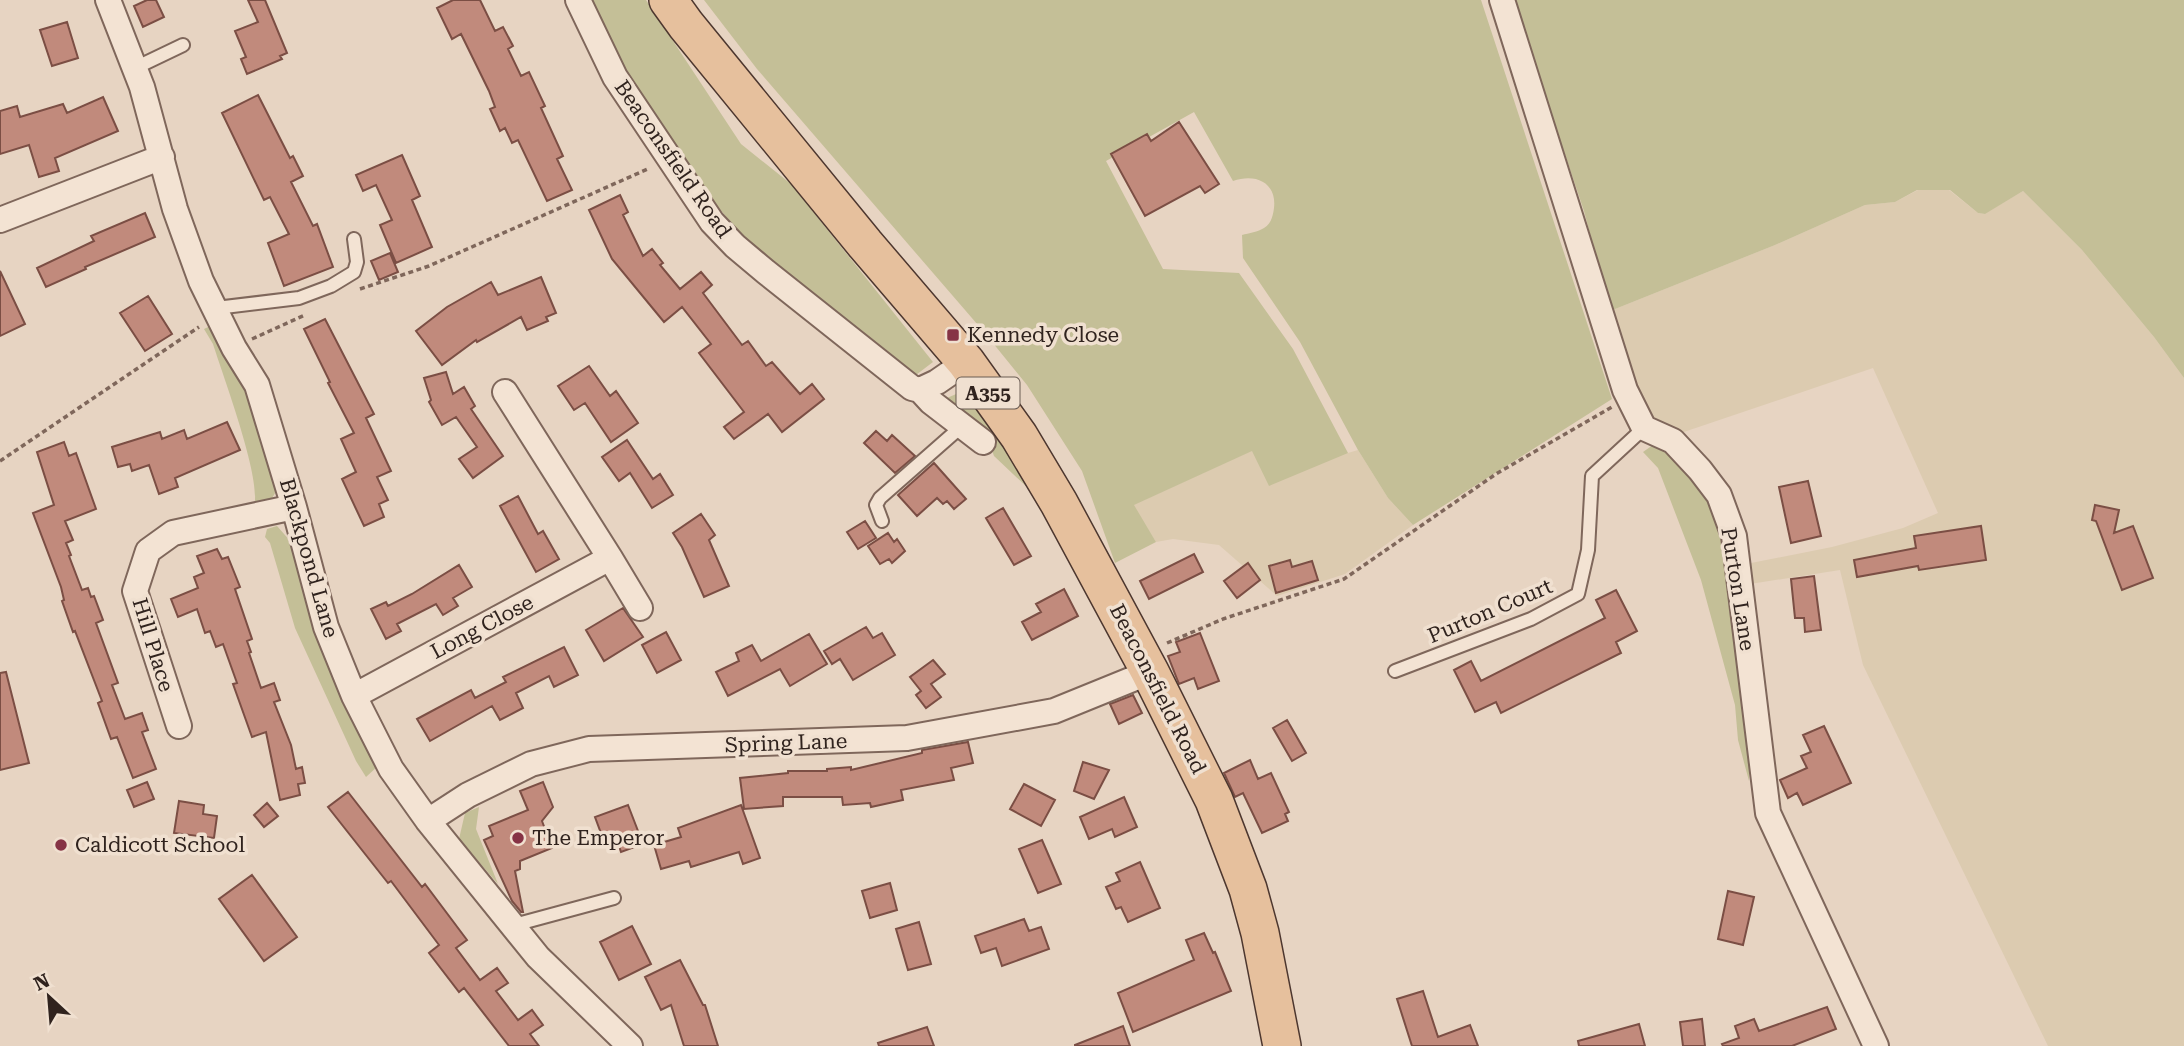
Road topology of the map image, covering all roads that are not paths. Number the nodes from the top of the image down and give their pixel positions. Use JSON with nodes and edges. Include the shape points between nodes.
{"nodes":[{"id":1,"x":108,"y":0,"type":"edge"},
{"id":2,"x":578,"y":0,"type":"edge"},
{"id":3,"x":668,"y":0,"type":"edge"},
{"id":4,"x":1502,"y":0,"type":"edge"},
{"id":5,"x":183,"y":45,"type":"dead end"},
{"id":6,"x":135,"y":68,"type":"junction"},
{"id":7,"x":162,"y":157,"type":"junction"},
{"id":8,"x":0,"y":220,"type":"edge"},
{"id":9,"x":354,"y":239,"type":"dead end"},
{"id":10,"x":217,"y":311,"type":"junction"},
{"id":11,"x":966,"y":362,"type":"junction"},
{"id":12,"x":920,"y":390,"type":"junction"},
{"id":13,"x":505,"y":392,"type":"dead end"},
{"id":14,"x":962,"y":426,"type":"junction"},
{"id":15,"x":1644,"y":428,"type":"junction"},
{"id":16,"x":983,"y":442,"type":"dead end"},
{"id":17,"x":294,"y":507,"type":"junction"},
{"id":18,"x":882,"y":521,"type":"dead end"},
{"id":19,"x":610,"y":558,"type":"junction"},
{"id":20,"x":640,"y":608,"type":"dead end"},
{"id":21,"x":1146,"y":664,"type":"junction"},
{"id":22,"x":1395,"y":671,"type":"dead end"},
{"id":23,"x":354,"y":696,"type":"junction"},
{"id":24,"x":179,"y":726,"type":"dead end"},
{"id":25,"x":428,"y":821,"type":"junction"},
{"id":26,"x":614,"y":898,"type":"dead end"},
{"id":27,"x":514,"y":925,"type":"junction"},
{"id":28,"x":630,"y":1046,"type":"edge"},
{"id":29,"x":1282,"y":1046,"type":"edge"},
{"id":30,"x":1876,"y":1046,"type":"edge"}],
"edges":[{"from":1,"to":6,"type":"street","name":"Blackpond Lane"},
{"from":2,"to":12,"type":"street","name":"Beaconsfield Road","via":[[615,77],[712,222],[867,355]]},
{"from":3,"to":11,"type":"main road","name":"Beaconsfield Road","number":"A355"},
{"from":4,"to":15,"type":"street","via":[[1629,397]]},
{"from":5,"to":6,"type":"lane"},
{"from":6,"to":7,"type":"street","name":"Blackpond Lane"},
{"from":7,"to":8,"type":"street"},
{"from":7,"to":10,"type":"street","name":"Blackpond Lane","via":[[175,209]]},
{"from":9,"to":10,"type":"lane","via":[[354,272],[331,286],[299,298]]},
{"from":10,"to":17,"type":"street","name":"Blackpond Lane","via":[[257,385]]},
{"from":11,"to":12,"type":"street"},
{"from":11,"to":21,"type":"main road","name":"Beaconsfield Road","number":"A355","via":[[1052,492]]},
{"from":12,"to":14,"type":"street","name":"Beaconsfield Road"},
{"from":13,"to":19,"type":"street"},
{"from":14,"to":16,"type":"street","name":"Beaconsfield Road"},
{"from":14,"to":18,"type":"lane","via":[[880,498],[876,505]]},
{"from":15,"to":22,"type":"lane","name":"Purton Court","via":[[1592,476],[1588,550],[1578,594],[1531,619]]},
{"from":15,"to":30,"type":"street","name":"Purton Lane","via":[[1673,441],[1719,495],[1734,536],[1768,813]]},
{"from":17,"to":23,"type":"street","name":"Blackpond Lane","via":[[326,627]]},
{"from":17,"to":24,"type":"street","name":"Hill Place","via":[[173,533],[148,551],[135,591]]},
{"from":19,"to":20,"type":"street"},
{"from":19,"to":23,"type":"street","name":"Long Close"},
{"from":21,"to":25,"type":"street","name":"Spring Lane","via":[[1054,711],[907,738],[589,749],[530,764]]},
{"from":21,"to":29,"type":"main road","name":"Beaconsfield Road","number":"A355","via":[[1214,800],[1248,889]]},
{"from":23,"to":25,"type":"street","name":"Blackpond Lane","via":[[391,769]]},
{"from":25,"to":27,"type":"street","name":"Blackpond Lane"},
{"from":26,"to":27,"type":"lane"},
{"from":27,"to":28,"type":"street","name":"Blackpond Lane","via":[[538,957]]}]}
